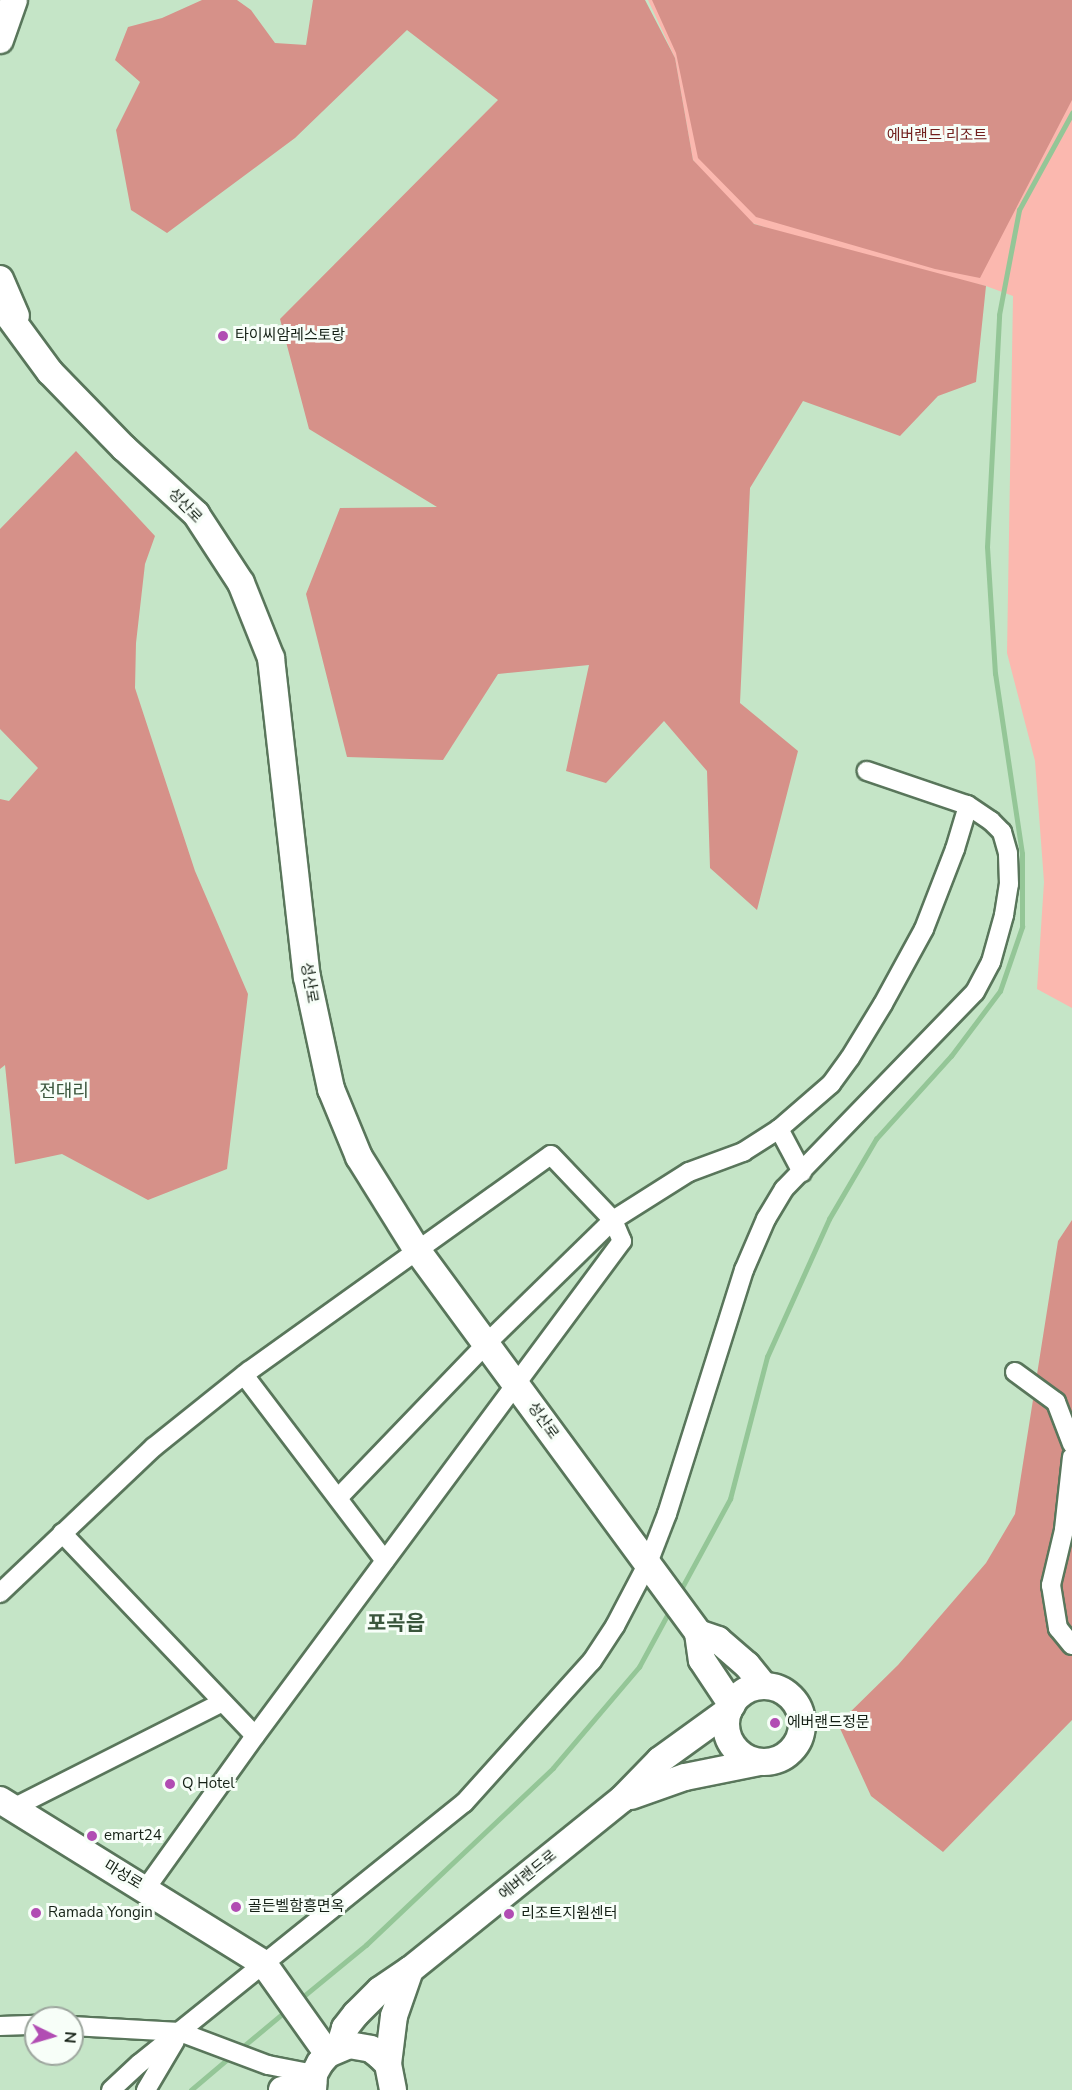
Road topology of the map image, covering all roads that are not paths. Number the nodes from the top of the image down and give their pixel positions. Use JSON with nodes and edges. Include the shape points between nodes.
{"nodes":[{"id":1,"x":14,"y":0,"type":"edge"},
{"id":2,"x":0,"y":40,"type":"edge"},
{"id":3,"x":0,"y":279,"type":"edge"},
{"id":4,"x":0,"y":304,"type":"edge"},
{"id":5,"x":12,"y":338,"type":"edge"},
{"id":6,"x":867,"y":771,"type":"dead end"},
{"id":7,"x":968,"y":806,"type":"junction"},
{"id":8,"x":778,"y":1129,"type":"junction"},
{"id":9,"x":802,"y":1172,"type":"junction"},
{"id":10,"x":613,"y":1220,"type":"junction"},
{"id":11,"x":417,"y":1250,"type":"junction"},
{"id":12,"x":488,"y":1343,"type":"junction"},
{"id":13,"x":1015,"y":1372,"type":"dead end"},
{"id":14,"x":244,"y":1375,"type":"junction"},
{"id":15,"x":516,"y":1384,"type":"junction"},
{"id":16,"x":1072,"y":1444,"type":"edge"},
{"id":17,"x":1072,"y":1457,"type":"edge"},
{"id":18,"x":338,"y":1498,"type":"junction"},
{"id":19,"x":62,"y":1533,"type":"junction"},
{"id":20,"x":385,"y":1561,"type":"junction"},
{"id":21,"x":653,"y":1569,"type":"junction"},
{"id":22,"x":0,"y":1593,"type":"edge"},
{"id":23,"x":698,"y":1633,"type":"junction"},
{"id":24,"x":1072,"y":1645,"type":"edge"},
{"id":25,"x":764,"y":1686,"type":"junction"},
{"id":26,"x":223,"y":1702,"type":"junction"},
{"id":27,"x":730,"y":1707,"type":"junction"},
{"id":28,"x":255,"y":1736,"type":"junction"},
{"id":29,"x":760,"y":1762,"type":"junction"},
{"id":30,"x":622,"y":1799,"type":"junction"},
{"id":31,"x":5,"y":1807,"type":"edge"},
{"id":32,"x":146,"y":1888,"type":"junction"},
{"id":33,"x":268,"y":1969,"type":"junction"},
{"id":34,"x":410,"y":1970,"type":"junction"},
{"id":35,"x":24,"y":2025,"type":"edge"},
{"id":36,"x":0,"y":2026,"type":"edge"},
{"id":37,"x":84,"y":2027,"type":"edge"},
{"id":38,"x":180,"y":2032,"type":"junction"},
{"id":39,"x":321,"y":2070,"type":"edge"},
{"id":40,"x":394,"y":2082,"type":"edge"},
{"id":41,"x":111,"y":2090,"type":"edge"},
{"id":42,"x":146,"y":2090,"type":"edge"},
{"id":43,"x":282,"y":2090,"type":"edge"}],
"edges":[{"from":1,"to":2,"type":"main road"},
{"from":3,"to":5,"type":"main road"},
{"from":4,"to":5,"type":"main road"},
{"from":5,"to":11,"type":"main road","name":"성산로","via":[[196,514],[241,583],[271,658],[307,977],[330,1089],[359,1157]]},
{"from":6,"to":7,"type":"street"},
{"from":7,"to":8,"type":"street","via":[[924,929],[883,1004],[831,1084]]},
{"from":7,"to":9,"type":"street","via":[[1002,832],[1008,853],[1006,905],[991,962],[975,992]]},
{"from":8,"to":9,"type":"street"},
{"from":8,"to":10,"type":"street","via":[[743,1152],[689,1172]]},
{"from":9,"to":21,"type":"street","via":[[784,1189],[756,1240]]},
{"from":10,"to":11,"type":"street","via":[[551,1155]]},
{"from":10,"to":12,"type":"street"},
{"from":10,"to":15,"type":"street","via":[[622,1241]]},
{"from":11,"to":12,"type":"main road","name":"성산로"},
{"from":11,"to":14,"type":"street"},
{"from":12,"to":15,"type":"main road","name":"성산로"},
{"from":12,"to":18,"type":"street"},
{"from":13,"to":16,"type":"street","via":[[1056,1402]]},
{"from":14,"to":18,"type":"street"},
{"from":14,"to":19,"type":"street","via":[[154,1447]]},
{"from":15,"to":20,"type":"street"},
{"from":15,"to":21,"type":"main road","name":"성산로"},
{"from":17,"to":24,"type":"street","via":[[1064,1530],[1051,1585],[1058,1628]]},
{"from":18,"to":20,"type":"street"},
{"from":19,"to":22,"type":"street"},
{"from":19,"to":26,"type":"street"},
{"from":20,"to":28,"type":"street"},
{"from":21,"to":23,"type":"main road","name":"성산로"},
{"from":21,"to":33,"type":"street","via":[[592,1661],[464,1803]]},
{"from":23,"to":25,"type":"main road","via":[[718,1640]]},
{"from":23,"to":27,"type":"main road","via":[[702,1660]]},
{"from":25,"to":27,"type":"main road","via":[[746,1691]]},
{"from":25,"to":29,"type":"main road","via":[[789,1695],[802,1719],[794,1749],[783,1757]]},
{"from":26,"to":28,"type":"street"},
{"from":26,"to":31,"type":"street"},
{"from":27,"to":29,"type":"main road","via":[[728,1731],[736,1750]]},
{"from":27,"to":30,"type":"main road","name":"에버랜드로","via":[[660,1760]]},
{"from":28,"to":32,"type":"street"},
{"from":29,"to":30,"type":"main road","via":[[684,1777]]},
{"from":30,"to":34,"type":"main road","name":"에버랜드로"},
{"from":31,"to":32,"type":"main road","name":"마성로"},
{"from":32,"to":33,"type":"main road","name":"마성로"},
{"from":33,"to":38,"type":"street"},
{"from":33,"to":39,"type":"main road","via":[[313,2029]]},
{"from":34,"to":39,"type":"main road","name":"에버랜드로","via":[[380,1990],[356,2014]]},
{"from":34,"to":40,"type":"main road","via":[[394,2016]]},
{"from":35,"to":36,"type":"street"},
{"from":37,"to":38,"type":"street"},
{"from":38,"to":39,"type":"street","via":[[268,2066]]},
{"from":38,"to":41,"type":"street"},
{"from":38,"to":42,"type":"street"},
{"from":39,"to":40,"type":"main road","via":[[349,2045],[371,2049]]},
{"from":39,"to":43,"type":"main road"}]}
